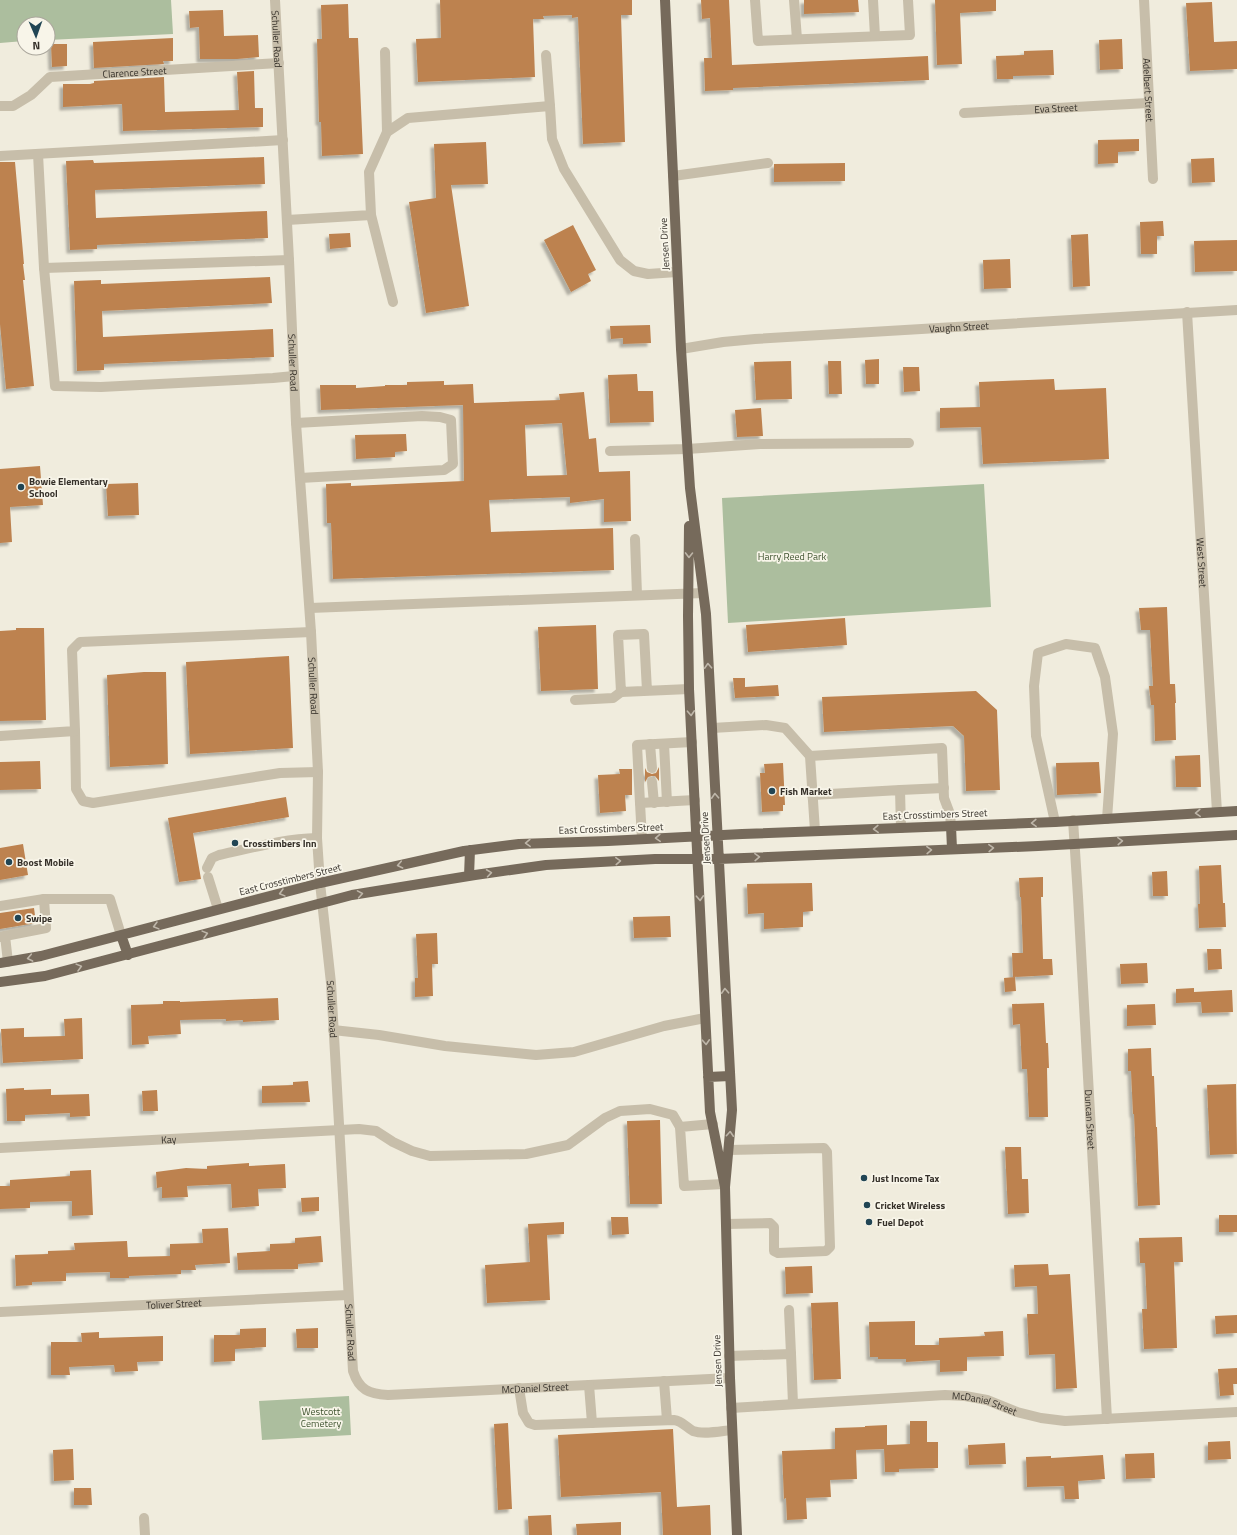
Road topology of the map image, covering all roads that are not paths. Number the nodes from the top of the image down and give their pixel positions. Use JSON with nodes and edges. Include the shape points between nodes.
{"nodes":[{"id":1,"x":275,"y":0,"type":"edge"},
{"id":2,"x":665,"y":0,"type":"edge"},
{"id":3,"x":755,"y":0,"type":"edge"},
{"id":4,"x":794,"y":0,"type":"edge"},
{"id":5,"x":873,"y":0,"type":"edge"},
{"id":6,"x":908,"y":0,"type":"edge"},
{"id":7,"x":1144,"y":0,"type":"edge"},
{"id":8,"x":875,"y":36,"type":"junction"},
{"id":9,"x":797,"y":39,"type":"junction"},
{"id":10,"x":385,"y":52,"type":"dead end"},
{"id":11,"x":546,"y":55,"type":"dead end"},
{"id":12,"x":278,"y":63,"type":"junction"},
{"id":13,"x":1148,"y":103,"type":"junction"},
{"id":14,"x":0,"y":106,"type":"edge"},
{"id":15,"x":550,"y":106,"type":"junction"},
{"id":16,"x":964,"y":113,"type":"dead end"},
{"id":17,"x":387,"y":132,"type":"junction"},
{"id":18,"x":283,"y":140,"type":"junction"},
{"id":19,"x":38,"y":154,"type":"junction"},
{"id":20,"x":0,"y":156,"type":"edge"},
{"id":21,"x":768,"y":163,"type":"dead end"},
{"id":22,"x":673,"y":176,"type":"junction"},
{"id":23,"x":1153,"y":179,"type":"dead end"},
{"id":24,"x":371,"y":215,"type":"junction"},
{"id":25,"x":287,"y":220,"type":"junction"},
{"id":26,"x":289,"y":260,"type":"junction"},
{"id":27,"x":44,"y":268,"type":"junction"},
{"id":28,"x":677,"y":272,"type":"junction"},
{"id":29,"x":393,"y":302,"type":"dead end"},
{"id":30,"x":1237,"y":310,"type":"edge"},
{"id":31,"x":1187,"y":312,"type":"junction"},
{"id":32,"x":681,"y":349,"type":"junction"},
{"id":33,"x":294,"y":376,"type":"junction"},
{"id":34,"x":296,"y":423,"type":"junction"},
{"id":35,"x":909,"y":443,"type":"dead end"},
{"id":36,"x":687,"y":449,"type":"junction"},
{"id":37,"x":610,"y":451,"type":"dead end"},
{"id":38,"x":300,"y":478,"type":"junction"},
{"id":39,"x":690,"y":488,"type":"junction"},
{"id":40,"x":635,"y":539,"type":"dead end"},
{"id":41,"x":688,"y":593,"type":"junction"},
{"id":42,"x":703,"y":593,"type":"junction"},
{"id":43,"x":637,"y":594,"type":"junction"},
{"id":44,"x":310,"y":608,"type":"junction"},
{"id":45,"x":311,"y":632,"type":"junction"},
{"id":46,"x":689,"y":689,"type":"junction"},
{"id":47,"x":647,"y":691,"type":"junction"},
{"id":48,"x":621,"y":692,"type":"junction"},
{"id":49,"x":575,"y":700,"type":"dead end"},
{"id":50,"x":712,"y":728,"type":"junction"},
{"id":51,"x":75,"y":731,"type":"junction"},
{"id":52,"x":0,"y":736,"type":"edge"},
{"id":53,"x":692,"y":742,"type":"junction"},
{"id":54,"x":650,"y":744,"type":"junction"},
{"id":55,"x":664,"y":744,"type":"junction"},
{"id":56,"x":810,"y":756,"type":"junction"},
{"id":57,"x":652,"y":768,"type":"dead end"},
{"id":58,"x":318,"y":772,"type":"junction"},
{"id":59,"x":652,"y":782,"type":"dead end"},
{"id":60,"x":944,"y":788,"type":"junction"},
{"id":61,"x":900,"y":790,"type":"junction"},
{"id":62,"x":812,"y":795,"type":"junction"},
{"id":63,"x":695,"y":800,"type":"junction"},
{"id":64,"x":668,"y":802,"type":"junction"},
{"id":65,"x":640,"y":803,"type":"junction"},
{"id":66,"x":654,"y":803,"type":"junction"},
{"id":67,"x":1237,"y":811,"type":"edge"},
{"id":68,"x":1217,"y":812,"type":"junction"},
{"id":69,"x":1107,"y":818,"type":"junction"},
{"id":70,"x":1073,"y":820,"type":"junction"},
{"id":71,"x":1054,"y":822,"type":"junction"},
{"id":72,"x":951,"y":826,"type":"junction"},
{"id":73,"x":901,"y":828,"type":"junction"},
{"id":74,"x":815,"y":831,"type":"junction"},
{"id":75,"x":718,"y":835,"type":"junction"},
{"id":76,"x":1237,"y":835,"type":"edge"},
{"id":77,"x":697,"y":836,"type":"junction"},
{"id":78,"x":317,"y":838,"type":"junction"},
{"id":79,"x":642,"y":839,"type":"junction"},
{"id":80,"x":1074,"y":844,"type":"junction"},
{"id":81,"x":952,"y":849,"type":"junction"},
{"id":82,"x":470,"y":850,"type":"junction"},
{"id":83,"x":698,"y":859,"type":"junction"},
{"id":84,"x":718,"y":859,"type":"junction"},
{"id":85,"x":469,"y":876,"type":"junction"},
{"id":86,"x":320,"y":883,"type":"junction"},
{"id":87,"x":44,"y":899,"type":"junction"},
{"id":88,"x":322,"y":903,"type":"junction"},
{"id":89,"x":0,"y":906,"type":"edge"},
{"id":90,"x":218,"y":909,"type":"junction"},
{"id":91,"x":121,"y":935,"type":"junction"},
{"id":92,"x":2,"y":936,"type":"edge"},
{"id":93,"x":128,"y":954,"type":"junction"},
{"id":94,"x":4,"y":963,"type":"edge"},
{"id":95,"x":0,"y":982,"type":"edge"},
{"id":96,"x":705,"y":1018,"type":"junction"},
{"id":97,"x":333,"y":1030,"type":"junction"},
{"id":98,"x":730,"y":1076,"type":"junction"},
{"id":99,"x":708,"y":1077,"type":"junction"},
{"id":100,"x":713,"y":1124,"type":"junction"},
{"id":101,"x":680,"y":1127,"type":"junction"},
{"id":102,"x":338,"y":1131,"type":"junction"},
{"id":103,"x":0,"y":1148,"type":"edge"},
{"id":104,"x":729,"y":1150,"type":"junction"},
{"id":105,"x":724,"y":1185,"type":"junction"},
{"id":106,"x":726,"y":1224,"type":"junction"},
{"id":107,"x":348,"y":1295,"type":"junction"},
{"id":108,"x":789,"y":1310,"type":"dead end"},
{"id":109,"x":0,"y":1312,"type":"edge"},
{"id":110,"x":791,"y":1354,"type":"junction"},
{"id":111,"x":729,"y":1356,"type":"junction"},
{"id":112,"x":353,"y":1371,"type":"joint"},
{"id":113,"x":730,"y":1378,"type":"junction"},
{"id":114,"x":664,"y":1381,"type":"junction"},
{"id":115,"x":589,"y":1385,"type":"junction"},
{"id":116,"x":520,"y":1388,"type":"junction"},
{"id":117,"x":793,"y":1404,"type":"junction"},
{"id":118,"x":731,"y":1408,"type":"junction"},
{"id":119,"x":1237,"y":1412,"type":"edge"},
{"id":120,"x":1107,"y":1419,"type":"junction"},
{"id":121,"x":667,"y":1420,"type":"junction"},
{"id":122,"x":592,"y":1423,"type":"junction"},
{"id":123,"x":732,"y":1430,"type":"junction"},
{"id":124,"x":144,"y":1518,"type":"dead end"},
{"id":125,"x":144,"y":1535,"type":"edge"},
{"id":126,"x":737,"y":1535,"type":"edge"}],
"edges":[{"from":1,"to":12,"type":"street","name":"Schuller Road"},
{"from":2,"to":22,"type":"main road","name":"Jensen Drive"},
{"from":3,"to":9,"type":"street","via":[[758,41]]},
{"from":4,"to":9,"type":"street"},
{"from":5,"to":8,"type":"street"},
{"from":6,"to":8,"type":"street","via":[[910,34]]},
{"from":7,"to":13,"type":"street","name":"Adelbert Street"},
{"from":8,"to":9,"type":"street"},
{"from":10,"to":17,"type":"street"},
{"from":11,"to":15,"type":"street"},
{"from":12,"to":14,"type":"street","name":"Clarence Street","via":[[50,77],[31,95],[13,106]]},
{"from":12,"to":18,"type":"street","name":"Schuller Road"},
{"from":13,"to":16,"type":"street","name":"Eva Street"},
{"from":13,"to":23,"type":"street","name":"Adelbert Street"},
{"from":15,"to":17,"type":"street","via":[[408,118]]},
{"from":15,"to":28,"type":"street","via":[[552,139],[564,169],[620,260],[634,271],[648,274]]},
{"from":17,"to":24,"type":"street","via":[[370,172]]},
{"from":18,"to":19,"type":"street"},
{"from":18,"to":25,"type":"street","name":"Schuller Road"},
{"from":19,"to":20,"type":"street"},
{"from":19,"to":27,"type":"street"},
{"from":21,"to":22,"type":"street"},
{"from":22,"to":28,"type":"main road","name":"Jensen Drive"},
{"from":24,"to":25,"type":"street"},
{"from":24,"to":29,"type":"street"},
{"from":25,"to":26,"type":"street","name":"Schuller Road"},
{"from":26,"to":27,"type":"street"},
{"from":26,"to":33,"type":"street","name":"Schuller Road"},
{"from":27,"to":33,"type":"street","via":[[55,386],[101,387]]},
{"from":28,"to":32,"type":"main road","name":"Jensen Drive"},
{"from":30,"to":31,"type":"street","name":"Vaughn Street"},
{"from":31,"to":32,"type":"street","name":"Vaughn Street","via":[[755,339]]},
{"from":31,"to":68,"type":"street","name":"West Street"},
{"from":32,"to":36,"type":"main road","name":"Jensen Drive"},
{"from":33,"to":34,"type":"street","name":"Schuller Road"},
{"from":34,"to":38,"type":"street","name":"Schuller Road"},
{"from":34,"to":38,"type":"street","via":[[422,416],[451,420],[452,464],[444,470]]},
{"from":35,"to":36,"type":"street","via":[[760,444]]},
{"from":36,"to":37,"type":"street"},
{"from":36,"to":39,"type":"main road","name":"Jensen Drive"},
{"from":38,"to":44,"type":"street","name":"Schuller Road"},
{"from":39,"to":41,"type":"main road","name":"Jensen Drive","one_way":true},
{"from":39,"to":42,"type":"main road","name":"Jensen Drive"},
{"from":40,"to":43,"type":"street"},
{"from":41,"to":42,"type":"street"},
{"from":41,"to":43,"type":"street"},
{"from":41,"to":46,"type":"main road","name":"Jensen Drive"},
{"from":50,"to":42,"type":"main road","name":"Jensen Drive","one_way":true},
{"from":43,"to":44,"type":"street"},
{"from":44,"to":45,"type":"street","name":"Schuller Road"},
{"from":45,"to":51,"type":"street","via":[[80,642],[72,650]]},
{"from":45,"to":58,"type":"street","name":"Schuller Road"},
{"from":46,"to":47,"type":"street"},
{"from":46,"to":53,"type":"main road","name":"Jensen Drive","one_way":true},
{"from":47,"to":48,"type":"street"},
{"from":47,"to":48,"type":"street","via":[[644,634],[618,635]]},
{"from":48,"to":49,"type":"street","via":[[613,698]]},
{"from":50,"to":56,"type":"street","via":[[766,725],[785,728]]},
{"from":75,"to":50,"type":"main road","name":"Jensen Drive","one_way":true},
{"from":51,"to":52,"type":"street"},
{"from":51,"to":58,"type":"street","via":[[76,789],[82,801],[93,803],[257,776]]},
{"from":53,"to":55,"type":"street"},
{"from":53,"to":63,"type":"main road","name":"Jensen Drive"},
{"from":54,"to":55,"type":"street"},
{"from":54,"to":57,"type":"street"},
{"from":54,"to":65,"type":"street","via":[[637,745]]},
{"from":55,"to":64,"type":"street"},
{"from":56,"to":60,"type":"street","via":[[942,748]]},
{"from":56,"to":62,"type":"street"},
{"from":58,"to":78,"type":"street","name":"Schuller Road"},
{"from":59,"to":66,"type":"street"},
{"from":60,"to":61,"type":"street"},
{"from":60,"to":72,"type":"street"},
{"from":61,"to":62,"type":"street"},
{"from":61,"to":73,"type":"street"},
{"from":62,"to":74,"type":"street"},
{"from":63,"to":64,"type":"street"},
{"from":63,"to":77,"type":"main road","name":"Jensen Drive"},
{"from":64,"to":66,"type":"street"},
{"from":65,"to":66,"type":"street"},
{"from":65,"to":79,"type":"street"},
{"from":67,"to":68,"type":"main road","name":"East Crosstimbers Street"},
{"from":68,"to":69,"type":"main road","name":"East Crosstimbers Street","one_way":true},
{"from":69,"to":70,"type":"main road","name":"East Crosstimbers Street"},
{"from":69,"to":71,"type":"street","via":[[1113,734],[1105,677],[1095,648],[1066,644],[1038,653],[1034,686],[1036,736]]},
{"from":70,"to":71,"type":"main road","name":"East Crosstimbers Street"},
{"from":70,"to":80,"type":"street","name":"Duncan Street"},
{"from":71,"to":72,"type":"main road","name":"East Crosstimbers Street","one_way":true},
{"from":72,"to":73,"type":"main road","name":"East Crosstimbers Street"},
{"from":72,"to":81,"type":"main road"},
{"from":73,"to":74,"type":"main road","name":"East Crosstimbers Street","one_way":true},
{"from":74,"to":75,"type":"main road","name":"East Crosstimbers Street"},
{"from":75,"to":77,"type":"main road","name":"East Crosstimbers Street"},
{"from":75,"to":84,"type":"main road","name":"Jensen Drive"},
{"from":80,"to":76,"type":"main road","one_way":true},
{"from":77,"to":79,"type":"main road","name":"East Crosstimbers Street","one_way":true},
{"from":77,"to":83,"type":"main road","name":"Jensen Drive"},
{"from":78,"to":86,"type":"street","name":"Schuller Road"},
{"from":78,"to":90,"type":"street","via":[[277,842],[212,858],[208,873]]},
{"from":79,"to":82,"type":"main road","name":"East Crosstimbers Street","one_way":true,"via":[[519,844]]},
{"from":81,"to":80,"type":"main road","one_way":true},
{"from":80,"to":120,"type":"street","name":"Duncan Street"},
{"from":84,"to":81,"type":"main road","one_way":true},
{"from":82,"to":85,"type":"main road"},
{"from":82,"to":86,"type":"main road","name":"East Crosstimbers Street","one_way":true},
{"from":83,"to":84,"type":"main road"},
{"from":85,"to":83,"type":"main road","one_way":true,"via":[[546,865],[647,859]]},
{"from":83,"to":96,"type":"main road","name":"Jensen Drive","one_way":true},
{"from":98,"to":84,"type":"main road","name":"Jensen Drive","one_way":true},
{"from":88,"to":85,"type":"main road","one_way":true,"via":[[359,894]]},
{"from":86,"to":88,"type":"street","name":"Schuller Road"},
{"from":86,"to":90,"type":"main road","name":"East Crosstimbers Street","one_way":true},
{"from":87,"to":89,"type":"street"},
{"from":87,"to":91,"type":"street","via":[[110,899]]},
{"from":87,"to":92,"type":"street","via":[[46,928]]},
{"from":93,"to":88,"type":"main road","one_way":true},
{"from":88,"to":97,"type":"street","name":"Schuller Road","via":[[331,983]]},
{"from":90,"to":91,"type":"main road","name":"East Crosstimbers Street","one_way":true},
{"from":91,"to":93,"type":"main road"},
{"from":91,"to":94,"type":"main road","name":"East Crosstimbers Street","one_way":true},
{"from":92,"to":94,"type":"street"},
{"from":95,"to":93,"type":"main road","one_way":true,"via":[[46,976]]},
{"from":96,"to":97,"type":"street","via":[[664,1026],[574,1052],[536,1055],[445,1046]]},
{"from":96,"to":99,"type":"main road","name":"Jensen Drive","one_way":true},
{"from":97,"to":102,"type":"street","name":"Schuller Road"},
{"from":98,"to":99,"type":"main road"},
{"from":104,"to":98,"type":"main road","name":"Jensen Drive","one_way":true,"via":[[732,1110]]},
{"from":99,"to":100,"type":"main road","name":"Jensen Drive"},
{"from":100,"to":101,"type":"street"},
{"from":100,"to":105,"type":"main road","name":"Jensen Drive"},
{"from":101,"to":102,"type":"street","name":"Kay","via":[[673,1115],[650,1109],[620,1111],[568,1145],[526,1154],[430,1156],[393,1142],[376,1130]]},
{"from":101,"to":105,"type":"street","via":[[684,1186]]},
{"from":102,"to":103,"type":"street","name":"Kay"},
{"from":102,"to":107,"type":"street","name":"Schuller Road"},
{"from":104,"to":105,"type":"main road","name":"Jensen Drive"},
{"from":104,"to":106,"type":"street","via":[[824,1148],[827,1152],[830,1247],[826,1251],[778,1253],[774,1251],[774,1227],[770,1223]]},
{"from":105,"to":106,"type":"main road","name":"Jensen Drive"},
{"from":106,"to":111,"type":"main road","name":"Jensen Drive"},
{"from":107,"to":109,"type":"street","name":"Toliver Street"},
{"from":107,"to":112,"type":"street","name":"Schuller Road"},
{"from":108,"to":110,"type":"street"},
{"from":110,"to":111,"type":"street"},
{"from":110,"to":117,"type":"street"},
{"from":111,"to":113,"type":"main road","name":"Jensen Drive"},
{"from":112,"to":116,"type":"street","name":"McDaniel Street","via":[[356,1382],[374,1395]]},
{"from":113,"to":114,"type":"street","name":"McDaniel Street"},
{"from":113,"to":118,"type":"main road","name":"Jensen Drive"},
{"from":114,"to":115,"type":"street","name":"McDaniel Street"},
{"from":114,"to":121,"type":"street"},
{"from":115,"to":116,"type":"street","name":"McDaniel Street"},
{"from":115,"to":122,"type":"street"},
{"from":116,"to":122,"type":"street","via":[[523,1412],[529,1423],[543,1426]]},
{"from":117,"to":118,"type":"street","name":"McDaniel Street"},
{"from":117,"to":120,"type":"street","name":"McDaniel Street","via":[[945,1395],[987,1400],[1041,1418],[1065,1421]]},
{"from":118,"to":123,"type":"main road","name":"Jensen Drive"},
{"from":119,"to":120,"type":"street","name":"McDaniel Street"},
{"from":121,"to":122,"type":"street"},
{"from":121,"to":123,"type":"street","via":[[680,1421],[694,1431]]},
{"from":123,"to":126,"type":"main road","name":"Jensen Drive"},
{"from":124,"to":125,"type":"street"}]}
